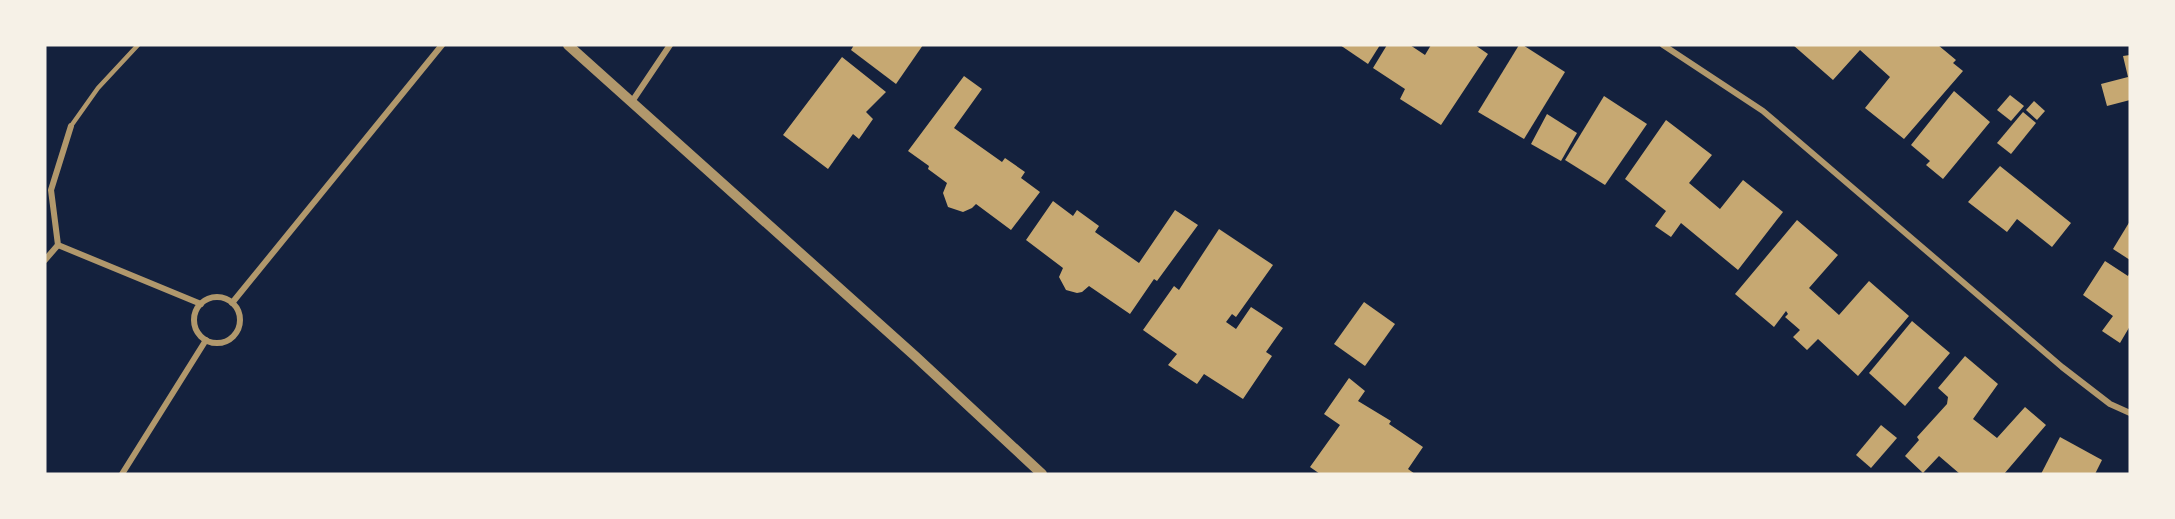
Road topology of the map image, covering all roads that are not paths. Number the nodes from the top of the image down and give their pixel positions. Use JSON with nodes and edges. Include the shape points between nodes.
{"nodes":[{"id":1,"x":138,"y":45,"type":"edge"},
{"id":2,"x":442,"y":45,"type":"edge"},
{"id":3,"x":568,"y":45,"type":"edge"},
{"id":4,"x":670,"y":45,"type":"edge"},
{"id":5,"x":1663,"y":45,"type":"edge"},
{"id":6,"x":631,"y":103,"type":"junction"},
{"id":7,"x":71,"y":126,"type":"joint"},
{"id":8,"x":58,"y":245,"type":"junction"},
{"id":9,"x":45,"y":260,"type":"edge"},
{"id":10,"x":232,"y":303,"type":"junction"},
{"id":11,"x":201,"y":304,"type":"junction"},
{"id":12,"x":206,"y":340,"type":"junction"},
{"id":13,"x":2130,"y":413,"type":"edge"},
{"id":14,"x":122,"y":474,"type":"edge"},
{"id":15,"x":1042,"y":474,"type":"edge"}],
"edges":[{"from":1,"to":7,"type":"lane","via":[[98,88]]},
{"from":2,"to":10,"type":"street"},
{"from":3,"to":6,"type":"street"},
{"from":4,"to":6,"type":"street"},
{"from":5,"to":13,"type":"street","via":[[1763,111],[2062,367],[2110,404]]},
{"from":6,"to":15,"type":"street"},
{"from":7,"to":8,"type":"street","via":[[51,190]]},
{"from":8,"to":9,"type":"street"},
{"from":8,"to":11,"type":"street"},
{"from":10,"to":11,"type":"street","via":[[213,297]]},
{"from":10,"to":12,"type":"street","via":[[240,315],[238,330],[221,343]]},
{"from":11,"to":12,"type":"street","via":[[194,324]]},
{"from":12,"to":14,"type":"street"}]}
